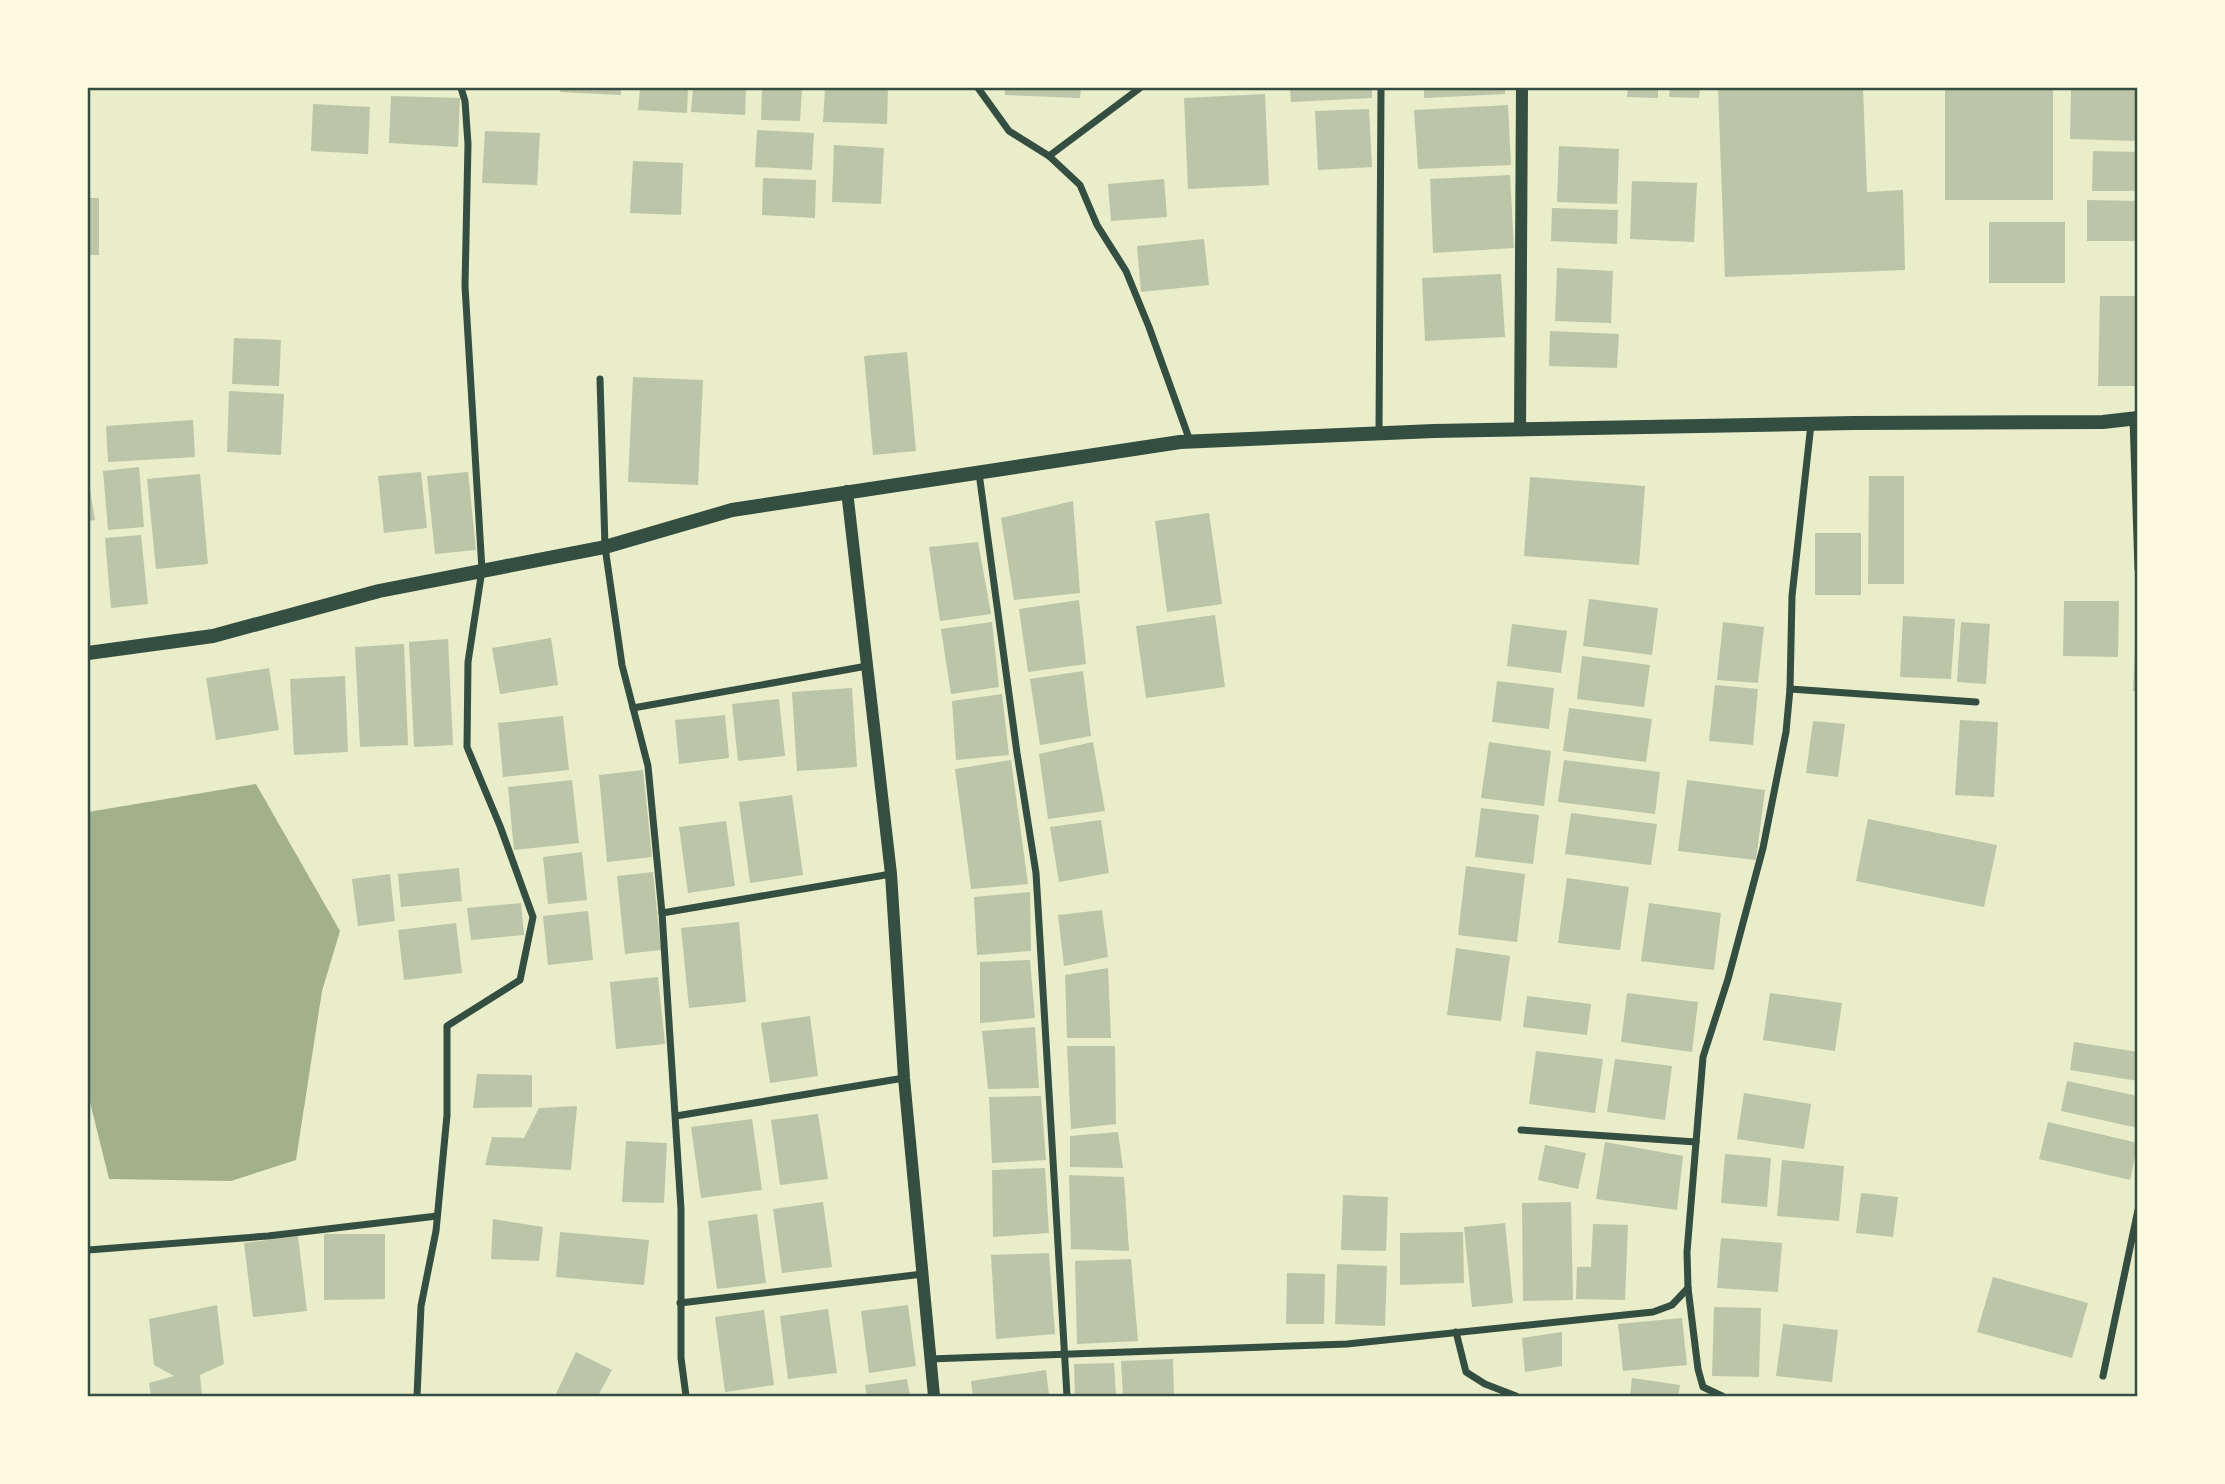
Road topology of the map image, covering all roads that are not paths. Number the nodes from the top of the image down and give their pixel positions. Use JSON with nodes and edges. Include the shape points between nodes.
{"nodes":[{"id":1,"x":461,"y":88,"type":"edge"},
{"id":2,"x":978,"y":88,"type":"edge"},
{"id":3,"x":1140,"y":88,"type":"edge"},
{"id":4,"x":1381,"y":88,"type":"edge"},
{"id":5,"x":1522,"y":88,"type":"edge"},
{"id":6,"x":1049,"y":156,"type":"junction"},
{"id":7,"x":600,"y":379,"type":"dead end"},
{"id":8,"x":2135,"y":419,"type":"edge"},
{"id":9,"x":1811,"y":424,"type":"junction"},
{"id":10,"x":1520,"y":430,"type":"junction"},
{"id":11,"x":1379,"y":434,"type":"junction"},
{"id":12,"x":1190,"y":441,"type":"junction"},
{"id":13,"x":979,"y":472,"type":"junction"},
{"id":14,"x":847,"y":491,"type":"junction"},
{"id":15,"x":605,"y":547,"type":"junction"},
{"id":16,"x":2137,"y":569,"type":"edge"},
{"id":17,"x":482,"y":570,"type":"junction"},
{"id":18,"x":88,"y":653,"type":"edge"},
{"id":19,"x":867,"y":666,"type":"junction"},
{"id":20,"x":1790,"y":689,"type":"junction"},
{"id":21,"x":1976,"y":702,"type":"dead end"},
{"id":22,"x":633,"y":708,"type":"junction"},
{"id":23,"x":891,"y":874,"type":"junction"},
{"id":24,"x":662,"y":913,"type":"junction"},
{"id":25,"x":904,"y":1078,"type":"junction"},
{"id":26,"x":676,"y":1116,"type":"junction"},
{"id":27,"x":1521,"y":1130,"type":"dead end"},
{"id":28,"x":1696,"y":1142,"type":"junction"},
{"id":29,"x":2137,"y":1210,"type":"edge"},
{"id":30,"x":437,"y":1216,"type":"junction"},
{"id":31,"x":88,"y":1250,"type":"edge"},
{"id":32,"x":923,"y":1273,"type":"junction"},
{"id":33,"x":1688,"y":1288,"type":"junction"},
{"id":34,"x":680,"y":1303,"type":"junction"},
{"id":35,"x":1456,"y":1332,"type":"junction"},
{"id":36,"x":1065,"y":1355,"type":"junction"},
{"id":37,"x":930,"y":1359,"type":"junction"},
{"id":38,"x":2103,"y":1376,"type":"dead end"},
{"id":39,"x":416,"y":1396,"type":"edge"},
{"id":40,"x":687,"y":1396,"type":"edge"},
{"id":41,"x":934,"y":1396,"type":"edge"},
{"id":42,"x":1067,"y":1396,"type":"edge"},
{"id":43,"x":1516,"y":1396,"type":"edge"},
{"id":44,"x":1722,"y":1396,"type":"edge"}],
"edges":[{"from":1,"to":17,"type":"street","via":[[468,144],[465,286]]},
{"from":2,"to":6,"type":"street","via":[[1009,131]]},
{"from":3,"to":6,"type":"street"},
{"from":4,"to":11,"type":"street"},
{"from":5,"to":10,"type":"street"},
{"from":6,"to":12,"type":"street","via":[[1080,185],[1097,225],[1126,271]]},
{"from":7,"to":15,"type":"street"},
{"from":8,"to":9,"type":"main road"},
{"from":8,"to":16,"type":"street"},
{"from":9,"to":10,"type":"main road"},
{"from":9,"to":20,"type":"street","via":[[1791,596]]},
{"from":10,"to":11,"type":"main road"},
{"from":11,"to":12,"type":"main road"},
{"from":12,"to":13,"type":"main road"},
{"from":13,"to":14,"type":"main road"},
{"from":13,"to":36,"type":"street","via":[[1037,873]]},
{"from":14,"to":15,"type":"main road","via":[[732,510]]},
{"from":14,"to":19,"type":"street"},
{"from":15,"to":17,"type":"main road"},
{"from":15,"to":22,"type":"street"},
{"from":17,"to":18,"type":"main road","via":[[379,591],[213,636]]},
{"from":17,"to":30,"type":"street","via":[[468,662],[467,747],[533,917],[520,980],[447,1027],[447,1115]]},
{"from":19,"to":22,"type":"street"},
{"from":19,"to":23,"type":"street"},
{"from":20,"to":21,"type":"street"},
{"from":20,"to":28,"type":"street","via":[[1763,848],[1703,1057]]},
{"from":22,"to":24,"type":"street","via":[[648,766]]},
{"from":23,"to":24,"type":"street"},
{"from":23,"to":25,"type":"street"},
{"from":24,"to":26,"type":"street"},
{"from":25,"to":26,"type":"street"},
{"from":25,"to":32,"type":"street"},
{"from":26,"to":34,"type":"street"},
{"from":27,"to":28,"type":"street"},
{"from":28,"to":33,"type":"street"},
{"from":29,"to":38,"type":"street"},
{"from":30,"to":31,"type":"street","via":[[268,1236]]},
{"from":30,"to":39,"type":"street","via":[[421,1306]]},
{"from":32,"to":34,"type":"street"},
{"from":32,"to":37,"type":"street"},
{"from":33,"to":35,"type":"street","via":[[1672,1305],[1653,1312]]},
{"from":33,"to":44,"type":"street","via":[[1703,1387]]},
{"from":34,"to":40,"type":"street"},
{"from":35,"to":36,"type":"street","via":[[1347,1344]]},
{"from":35,"to":43,"type":"street","via":[[1466,1372]]},
{"from":36,"to":37,"type":"street"},
{"from":36,"to":42,"type":"street"},
{"from":37,"to":41,"type":"street"}]}
